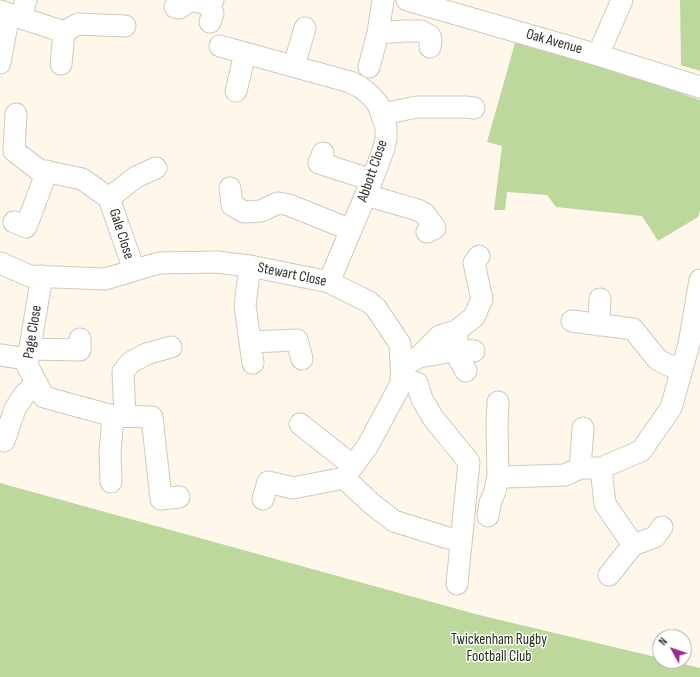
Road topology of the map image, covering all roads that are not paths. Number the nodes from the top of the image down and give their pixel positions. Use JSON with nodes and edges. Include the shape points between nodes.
{"nodes":[{"id":1,"x":383,"y":0,"type":"edge"},
{"id":2,"x":407,"y":0,"type":"edge"},
{"id":3,"x":622,"y":0,"type":"edge"},
{"id":4,"x":175,"y":7,"type":"dead end"},
{"id":5,"x":211,"y":9,"type":"edge"},
{"id":6,"x":14,"y":11,"type":"edge"},
{"id":7,"x":125,"y":26,"type":"dead end"},
{"id":8,"x":64,"y":32,"type":"junction"},
{"id":9,"x":378,"y":33,"type":"junction"},
{"id":10,"x":309,"y":34,"type":"dead end"},
{"id":11,"x":220,"y":46,"type":"dead end"},
{"id":12,"x":430,"y":47,"type":"dead end"},
{"id":13,"x":245,"y":54,"type":"junction"},
{"id":14,"x":598,"y":55,"type":"junction"},
{"id":15,"x":0,"y":63,"type":"edge"},
{"id":16,"x":61,"y":64,"type":"dead end"},
{"id":17,"x":294,"y":66,"type":"junction"},
{"id":18,"x":369,"y":67,"type":"dead end"},
{"id":19,"x":700,"y":87,"type":"edge"},
{"id":20,"x":236,"y":91,"type":"dead end"},
{"id":21,"x":474,"y":108,"type":"dead end"},
{"id":22,"x":16,"y":114,"type":"dead end"},
{"id":23,"x":382,"y":116,"type":"junction"},
{"id":24,"x":323,"y":153,"type":"dead end"},
{"id":25,"x":7,"y":156,"type":"edge"},
{"id":26,"x":156,"y":168,"type":"dead end"},
{"id":27,"x":47,"y":171,"type":"junction"},
{"id":28,"x":230,"y":188,"type":"dead end"},
{"id":29,"x":369,"y":188,"type":"junction"},
{"id":30,"x":109,"y":198,"type":"junction"},
{"id":31,"x":14,"y":222,"type":"dead end"},
{"id":32,"x":351,"y":230,"type":"junction"},
{"id":33,"x":427,"y":232,"type":"dead end"},
{"id":34,"x":479,"y":256,"type":"dead end"},
{"id":35,"x":0,"y":263,"type":"edge"},
{"id":36,"x":250,"y":266,"type":"junction"},
{"id":37,"x":134,"y":270,"type":"junction"},
{"id":38,"x":42,"y":276,"type":"junction"},
{"id":39,"x":700,"y":280,"type":"edge"},
{"id":40,"x":329,"y":282,"type":"junction"},
{"id":41,"x":600,"y":299,"type":"dead end"},
{"id":42,"x":572,"y":321,"type":"dead end"},
{"id":43,"x":599,"y":325,"type":"junction"},
{"id":44,"x":80,"y":339,"type":"dead end"},
{"id":45,"x":250,"y":342,"type":"junction"},
{"id":46,"x":463,"y":344,"type":"junction"},
{"id":47,"x":694,"y":345,"type":"edge"},
{"id":48,"x":171,"y":347,"type":"dead end"},
{"id":49,"x":28,"y":354,"type":"junction"},
{"id":50,"x":0,"y":355,"type":"edge"},
{"id":51,"x":302,"y":359,"type":"dead end"},
{"id":52,"x":253,"y":364,"type":"dead end"},
{"id":53,"x":407,"y":367,"type":"junction"},
{"id":54,"x":466,"y":371,"type":"dead end"},
{"id":55,"x":681,"y":372,"type":"junction"},
{"id":56,"x":36,"y":383,"type":"junction"},
{"id":57,"x":498,"y":402,"type":"dead end"},
{"id":58,"x":119,"y":416,"type":"junction"},
{"id":59,"x":300,"y":424,"type":"dead end"},
{"id":60,"x":583,"y":428,"type":"dead end"},
{"id":61,"x":0,"y":440,"type":"edge"},
{"id":62,"x":580,"y":468,"type":"junction"},
{"id":63,"x":601,"y":468,"type":"junction"},
{"id":64,"x":348,"y":471,"type":"junction"},
{"id":65,"x":498,"y":475,"type":"junction"},
{"id":66,"x":111,"y":482,"type":"dead end"},
{"id":67,"x":268,"y":485,"type":"dead end"},
{"id":68,"x":179,"y":497,"type":"dead end"},
{"id":69,"x":488,"y":516,"type":"dead end"},
{"id":70,"x":662,"y":527,"type":"dead end"},
{"id":71,"x":448,"y":538,"type":"dead end"},
{"id":72,"x":633,"y":545,"type":"junction"},
{"id":73,"x":609,"y":575,"type":"dead end"},
{"id":74,"x":456,"y":584,"type":"dead end"}],
"edges":[{"from":1,"to":9,"type":"street"},
{"from":2,"to":14,"type":"street","name":"Oak Avenue"},
{"from":3,"to":14,"type":"street"},
{"from":4,"to":5,"type":"street","via":[[179,8],[191,0]]},
{"from":6,"to":8,"type":"street"},
{"from":6,"to":15,"type":"street"},
{"from":7,"to":8,"type":"street","via":[[78,24]]},
{"from":8,"to":16,"type":"street"},
{"from":9,"to":12,"type":"street","via":[[421,31],[430,36]]},
{"from":9,"to":18,"type":"street"},
{"from":10,"to":17,"type":"street"},
{"from":11,"to":13,"type":"street","name":"Abbott Close"},
{"from":13,"to":17,"type":"street","name":"Abbott Close"},
{"from":13,"to":20,"type":"street"},
{"from":14,"to":19,"type":"street","name":"Oak Avenue"},
{"from":17,"to":23,"type":"street","name":"Abbott Close","via":[[360,87],[378,104]]},
{"from":21,"to":23,"type":"street","via":[[417,107]]},
{"from":22,"to":25,"type":"street","name":"Gale Close"},
{"from":23,"to":29,"type":"street","name":"Abbott Close","via":[[386,127],[386,139]]},
{"from":24,"to":29,"type":"street","via":[[319,164]]},
{"from":25,"to":27,"type":"street","name":"Gale Close"},
{"from":26,"to":30,"type":"street","via":[[136,177]]},
{"from":27,"to":30,"type":"street","name":"Gale Close","via":[[82,179]]},
{"from":27,"to":31,"type":"street","via":[[26,227]]},
{"from":28,"to":32,"type":"street","via":[[232,205],[244,212],[261,212],[290,199]]},
{"from":29,"to":32,"type":"street","name":"Abbott Close"},
{"from":29,"to":33,"type":"street","via":[[425,214],[436,228]]},
{"from":30,"to":37,"type":"street","name":"Gale Close"},
{"from":32,"to":40,"type":"street","name":"Abbott Close"},
{"from":34,"to":46,"type":"street","via":[[474,263],[482,299]]},
{"from":35,"to":38,"type":"street","name":"Stewart Close","via":[[30,276]]},
{"from":36,"to":37,"type":"street","name":"Stewart Close","via":[[216,262],[159,263]]},
{"from":36,"to":40,"type":"street","name":"Stewart Close"},
{"from":36,"to":45,"type":"street","via":[[245,305]]},
{"from":37,"to":38,"type":"street","name":"Stewart Close","via":[[105,279]]},
{"from":38,"to":49,"type":"street","name":"Page Close"},
{"from":39,"to":47,"type":"street"},
{"from":40,"to":53,"type":"street","name":"Stewart Close","via":[[376,308],[400,344]]},
{"from":41,"to":43,"type":"street"},
{"from":42,"to":43,"type":"street"},
{"from":43,"to":55,"type":"street","via":[[634,329],[658,360]]},
{"from":44,"to":49,"type":"street","via":[[80,350]]},
{"from":45,"to":51,"type":"street","via":[[298,340]]},
{"from":45,"to":52,"type":"street"},
{"from":46,"to":53,"type":"street","via":[[440,336]]},
{"from":46,"to":54,"type":"street","via":[[460,361]]},
{"from":47,"to":55,"type":"street"},
{"from":48,"to":58,"type":"street","via":[[146,354],[130,362],[123,372]]},
{"from":49,"to":50,"type":"street"},
{"from":49,"to":56,"type":"street","name":"Page Close","via":[[26,365]]},
{"from":53,"to":64,"type":"street","name":"Stewart Close","via":[[402,382],[367,447]]},
{"from":53,"to":74,"type":"street","via":[[433,418],[469,462]]},
{"from":55,"to":63,"type":"street","via":[[670,408],[641,451]]},
{"from":56,"to":58,"type":"street","name":"Page Close","via":[[44,397]]},
{"from":56,"to":61,"type":"street","via":[[15,409],[4,441]]},
{"from":57,"to":65,"type":"street"},
{"from":58,"to":66,"type":"street","via":[[110,453]]},
{"from":58,"to":68,"type":"street","name":"Page Close","via":[[152,417],[161,499]]},
{"from":59,"to":64,"type":"street"},
{"from":60,"to":62,"type":"street"},
{"from":62,"to":63,"type":"street"},
{"from":62,"to":65,"type":"street","via":[[565,475]]},
{"from":63,"to":72,"type":"street","via":[[605,504]]},
{"from":64,"to":67,"type":"street","via":[[293,488]]},
{"from":64,"to":71,"type":"street","via":[[372,504],[394,522],[428,526]]},
{"from":65,"to":69,"type":"street"},
{"from":70,"to":72,"type":"street","via":[[655,537]]},
{"from":72,"to":73,"type":"street"}]}
